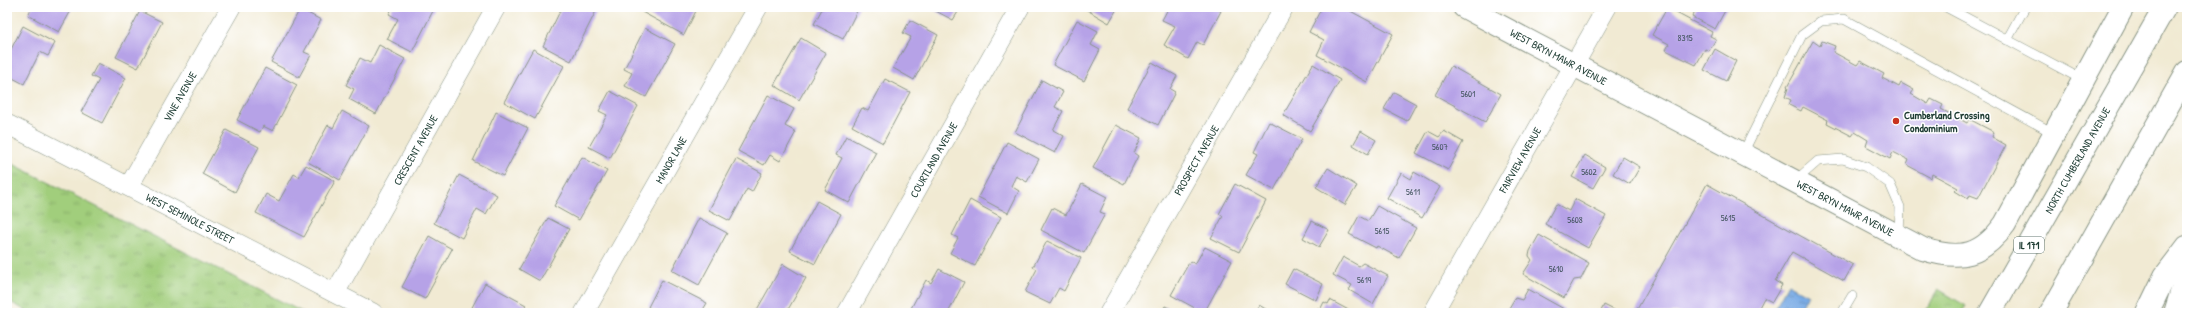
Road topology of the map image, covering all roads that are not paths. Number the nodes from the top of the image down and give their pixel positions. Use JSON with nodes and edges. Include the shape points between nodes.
{"nodes":[{"id":1,"x":231,"y":7,"type":"edge"},
{"id":2,"x":496,"y":7,"type":"edge"},
{"id":3,"x":758,"y":7,"type":"edge"},
{"id":4,"x":1020,"y":7,"type":"edge"},
{"id":5,"x":1284,"y":7,"type":"edge"},
{"id":6,"x":1464,"y":7,"type":"edge"},
{"id":7,"x":1607,"y":7,"type":"edge"},
{"id":8,"x":1946,"y":7,"type":"edge"},
{"id":9,"x":2025,"y":7,"type":"edge"},
{"id":10,"x":2123,"y":7,"type":"edge"},
{"id":11,"x":2165,"y":7,"type":"edge"},
{"id":12,"x":2007,"y":40,"type":"junction"},
{"id":13,"x":1575,"y":65,"type":"junction"},
{"id":14,"x":2187,"y":72,"type":"edge"},
{"id":15,"x":2083,"y":80,"type":"junction"},
{"id":16,"x":7,"y":124,"type":"edge"},
{"id":17,"x":2055,"y":134,"type":"junction"},
{"id":18,"x":1743,"y":154,"type":"junction"},
{"id":19,"x":1795,"y":181,"type":"junction"},
{"id":20,"x":129,"y":186,"type":"junction"},
{"id":21,"x":1900,"y":236,"type":"junction"},
{"id":22,"x":2187,"y":246,"type":"edge"},
{"id":23,"x":2187,"y":274,"type":"edge"},
{"id":24,"x":335,"y":293,"type":"junction"},
{"id":25,"x":1852,"y":296,"type":"dead end"},
{"id":26,"x":373,"y":313,"type":"edge"},
{"id":27,"x":584,"y":313,"type":"edge"},
{"id":28,"x":847,"y":313,"type":"edge"},
{"id":29,"x":1109,"y":313,"type":"edge"},
{"id":30,"x":1433,"y":313,"type":"edge"},
{"id":31,"x":1842,"y":313,"type":"edge"},
{"id":32,"x":1990,"y":313,"type":"edge"},
{"id":33,"x":2051,"y":313,"type":"edge"},
{"id":34,"x":2147,"y":313,"type":"edge"},
{"id":35,"x":2175,"y":313,"type":"edge"}],
"edges":[{"from":1,"to":20,"type":"street","name":"VINE AVENUE"},
{"from":2,"to":24,"type":"street","name":"CRESCENT AVENUE"},
{"from":3,"to":27,"type":"street","name":"MANOR LANE"},
{"from":4,"to":28,"type":"street","name":"COURTLAND AVENUE"},
{"from":5,"to":29,"type":"street","name":"PROSPECT AVENUE"},
{"from":6,"to":13,"type":"street","name":"WEST BRYN MAWR AVENUE"},
{"from":7,"to":13,"type":"street","name":"FAIRVIEW AVENUE"},
{"from":8,"to":12,"type":"lane"},
{"from":9,"to":12,"type":"lane"},
{"from":10,"to":15,"type":"street","name":"WEST BRYN MAWR AVENUE"},
{"from":11,"to":32,"type":"street","name":"NORTH CUMBERLAND AVENUE","number":"IL 171"},
{"from":12,"to":15,"type":"lane"},
{"from":13,"to":18,"type":"street","name":"WEST BRYN MAWR AVENUE"},
{"from":13,"to":30,"type":"street","name":"FAIRVIEW AVENUE"},
{"from":14,"to":33,"type":"street"},
{"from":15,"to":17,"type":"street","name":"WEST BRYN MAWR AVENUE"},
{"from":16,"to":20,"type":"street","name":"WEST SEMINOLE STREET"},
{"from":17,"to":18,"type":"lane","via":[[1844,18],[1821,21],[1802,35]]},
{"from":17,"to":21,"type":"street","name":"WEST BRYN MAWR AVENUE","via":[[2006,224],[1994,240],[1979,250],[1960,256],[1942,255],[1923,249]]},
{"from":18,"to":19,"type":"street","name":"WEST BRYN MAWR AVENUE"},
{"from":19,"to":21,"type":"street","name":"WEST BRYN MAWR AVENUE"},
{"from":19,"to":21,"type":"lane","via":[[1818,161],[1843,159],[1866,167],[1890,184],[1900,207]]},
{"from":20,"to":24,"type":"street","name":"WEST SEMINOLE STREET"},
{"from":22,"to":34,"type":"street","via":[[2165,276]]},
{"from":23,"to":35,"type":"street"},
{"from":24,"to":26,"type":"street","name":"WEST SEMINOLE STREET"},
{"from":25,"to":31,"type":"lane"}]}
